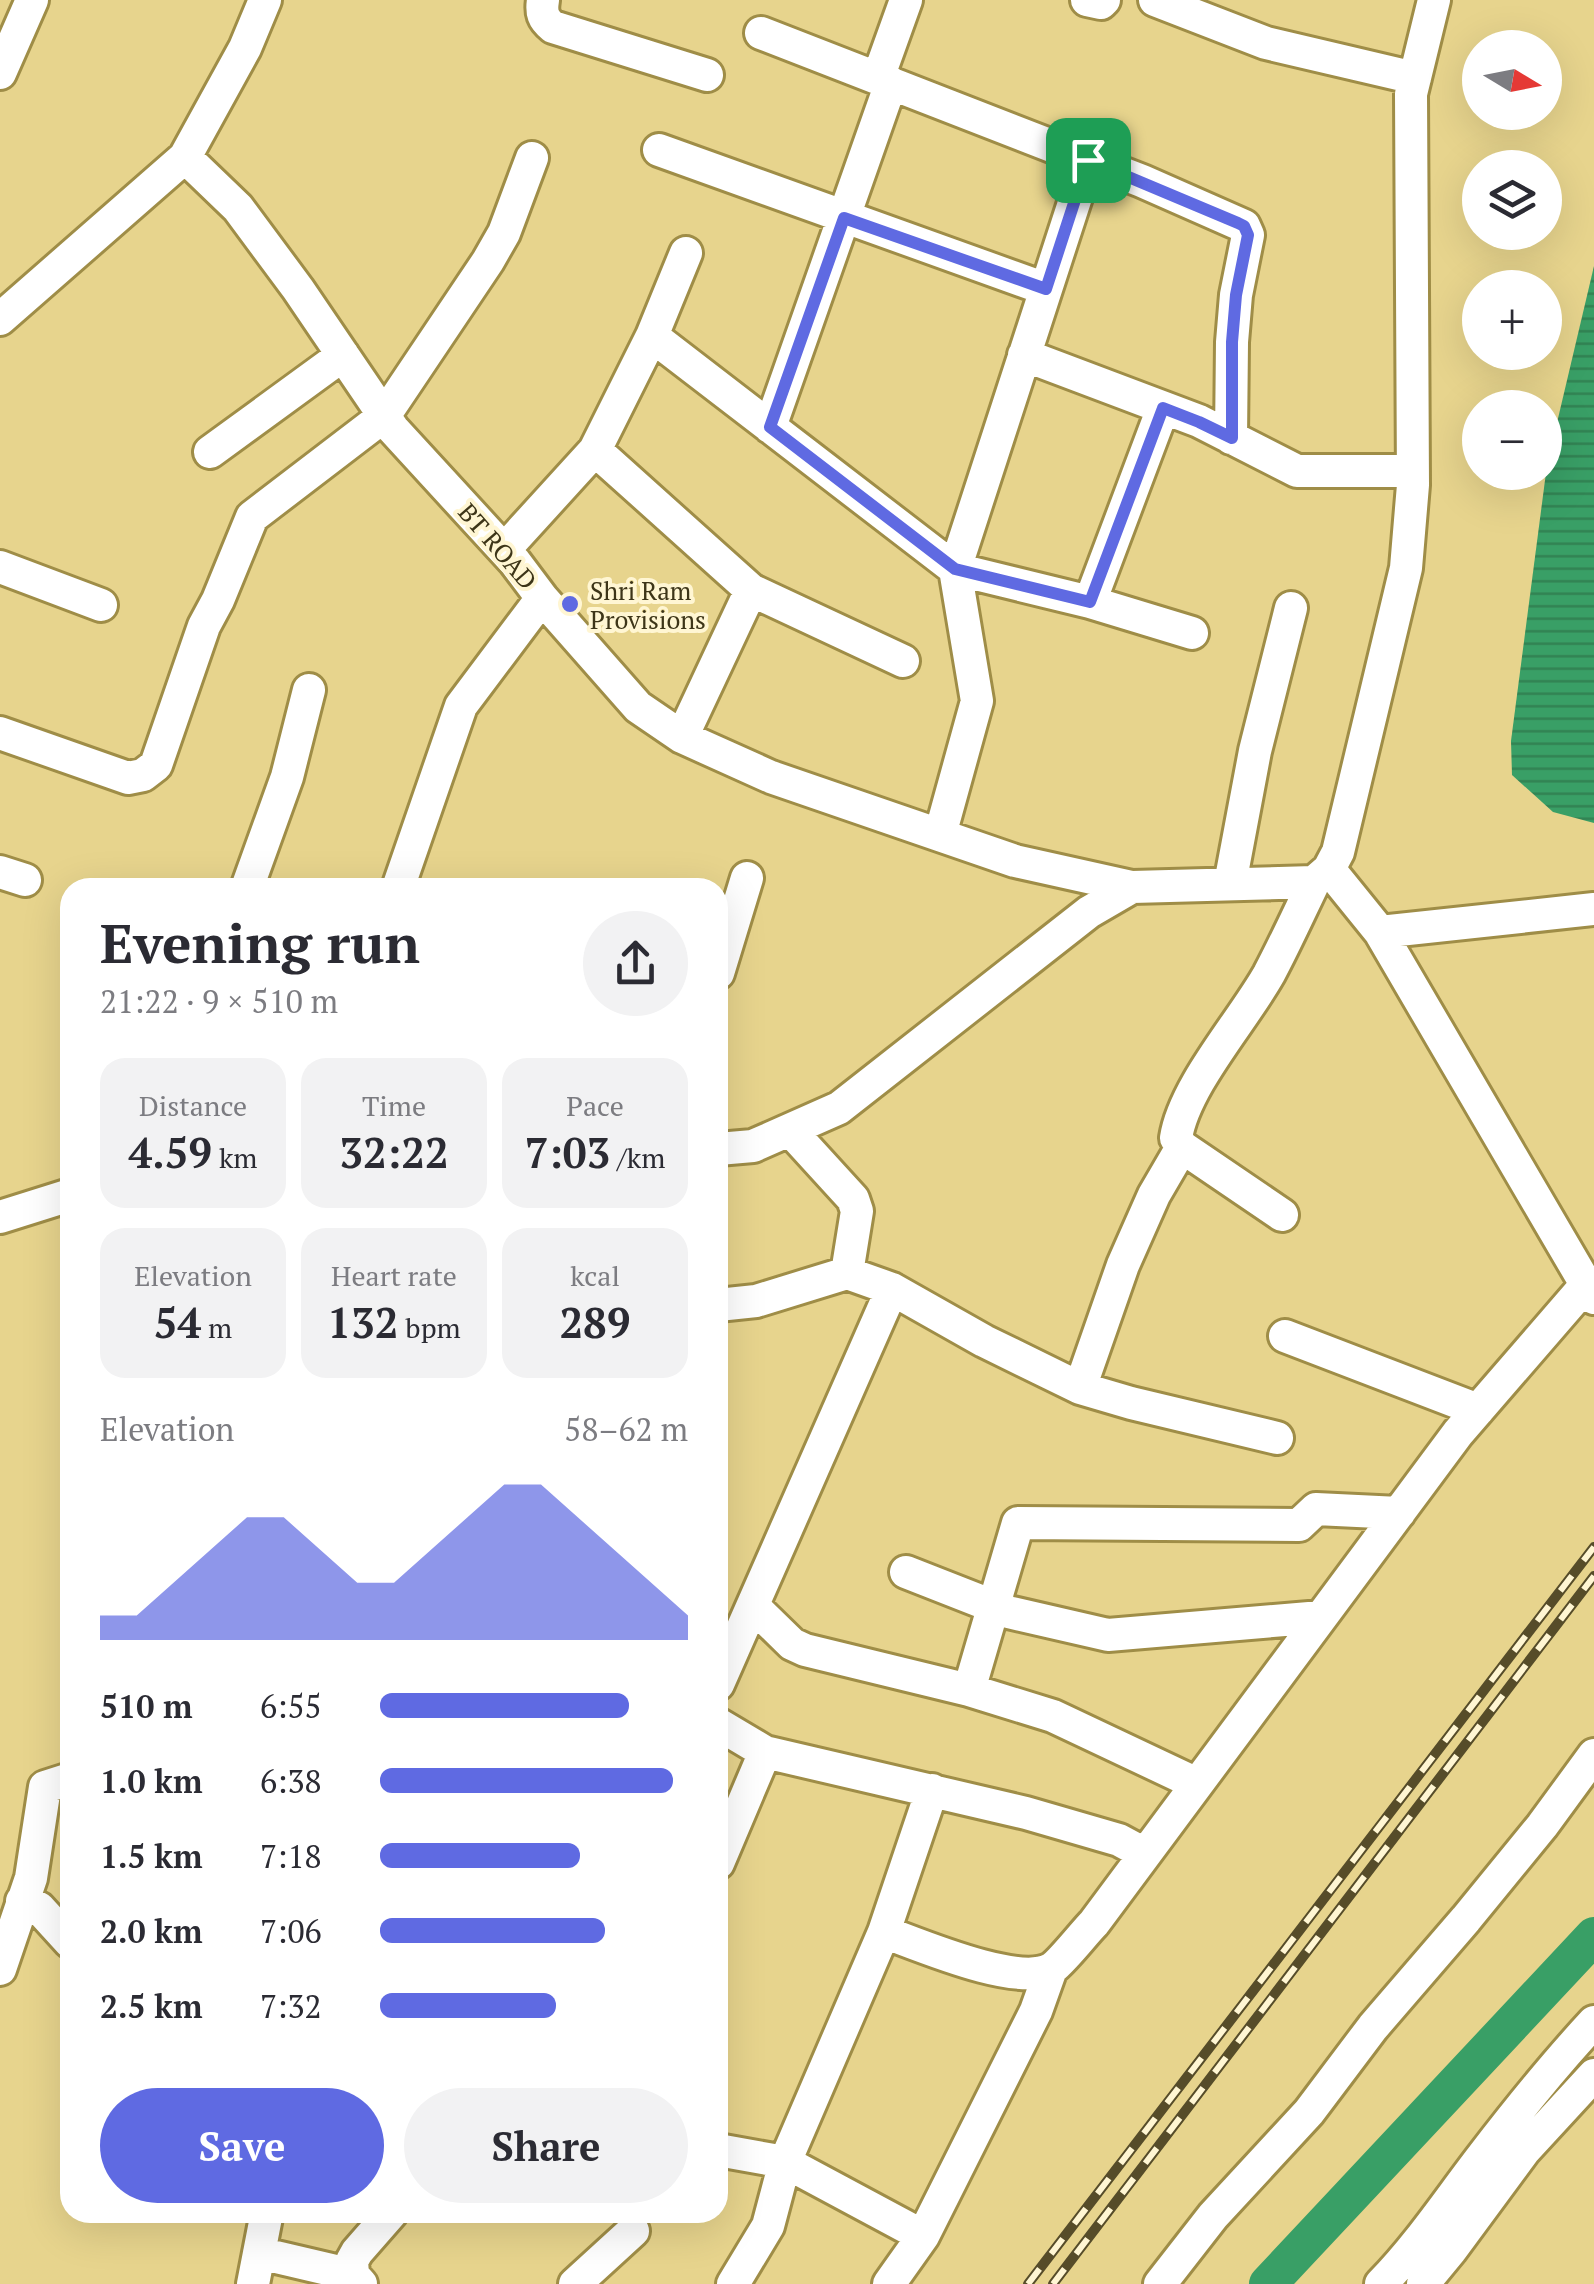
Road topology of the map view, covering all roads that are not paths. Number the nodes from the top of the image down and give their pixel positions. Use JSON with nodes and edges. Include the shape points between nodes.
{"nodes":[{"id":1,"x":32,"y":0,"type":"edge"},
{"id":2,"x":266,"y":0,"type":"edge"},
{"id":3,"x":543,"y":0,"type":"edge"},
{"id":4,"x":906,"y":0,"type":"edge"},
{"id":5,"x":1087,"y":0,"type":"edge"},
{"id":6,"x":1104,"y":0,"type":"edge"},
{"id":7,"x":1154,"y":0,"type":"edge"},
{"id":8,"x":1434,"y":0,"type":"edge"},
{"id":9,"x":761,"y":33,"type":"dead end"},
{"id":10,"x":0,"y":73,"type":"edge"},
{"id":11,"x":707,"y":76,"type":"dead end"},
{"id":12,"x":1415,"y":78,"type":"junction"},
{"id":13,"x":884,"y":81,"type":"junction"},
{"id":14,"x":659,"y":150,"type":"dead end"},
{"id":15,"x":185,"y":157,"type":"junction"},
{"id":16,"x":532,"y":158,"type":"dead end"},
{"id":17,"x":1088,"y":160,"type":"junction"},
{"id":18,"x":844,"y":218,"type":"junction"},
{"id":19,"x":686,"y":253,"type":"dead end"},
{"id":20,"x":1046,"y":289,"type":"junction"},
{"id":21,"x":7,"y":300,"type":"edge"},
{"id":22,"x":652,"y":336,"type":"junction"},
{"id":23,"x":344,"y":355,"type":"junction"},
{"id":24,"x":1024,"y":355,"type":"junction"},
{"id":25,"x":1163,"y":408,"type":"junction"},
{"id":26,"x":384,"y":416,"type":"junction"},
{"id":27,"x":770,"y":427,"type":"junction"},
{"id":28,"x":1232,"y":438,"type":"junction"},
{"id":29,"x":595,"y":450,"type":"junction"},
{"id":30,"x":210,"y":452,"type":"dead end"},
{"id":31,"x":1412,"y":471,"type":"junction"},
{"id":32,"x":504,"y":550,"type":"junction"},
{"id":33,"x":0,"y":567,"type":"edge"},
{"id":34,"x":955,"y":569,"type":"junction"},
{"id":35,"x":751,"y":590,"type":"junction"},
{"id":36,"x":542,"y":598,"type":"junction"},
{"id":37,"x":1090,"y":602,"type":"junction"},
{"id":38,"x":101,"y":605,"type":"dead end"},
{"id":39,"x":1291,"y":608,"type":"dead end"},
{"id":40,"x":1192,"y":634,"type":"dead end"},
{"id":41,"x":903,"y":661,"type":"dead end"},
{"id":42,"x":309,"y":690,"type":"dead end"},
{"id":43,"x":0,"y":734,"type":"edge"},
{"id":44,"x":682,"y":737,"type":"junction"},
{"id":45,"x":940,"y":835,"type":"junction"},
{"id":46,"x":1322,"y":876,"type":"junction"},
{"id":47,"x":251,"y":878,"type":"edge"},
{"id":48,"x":402,"y":878,"type":"edge"},
{"id":49,"x":747,"y":878,"type":"dead end"},
{"id":50,"x":1230,"y":884,"type":"junction"},
{"id":51,"x":1132,"y":887,"type":"junction"},
{"id":52,"x":1594,"y":909,"type":"edge"},
{"id":53,"x":1380,"y":932,"type":"junction"},
{"id":54,"x":728,"y":940,"type":"edge"},
{"id":55,"x":790,"y":1130,"type":"junction"},
{"id":56,"x":1182,"y":1146,"type":"junction"},
{"id":57,"x":728,"y":1148,"type":"edge"},
{"id":58,"x":60,"y":1197,"type":"edge"},
{"id":59,"x":1282,"y":1216,"type":"dead end"},
{"id":60,"x":0,"y":1217,"type":"edge"},
{"id":61,"x":847,"y":1273,"type":"junction"},
{"id":62,"x":892,"y":1288,"type":"junction"},
{"id":63,"x":1590,"y":1292,"type":"edge"},
{"id":64,"x":728,"y":1305,"type":"edge"},
{"id":65,"x":1285,"y":1336,"type":"dead end"},
{"id":66,"x":1080,"y":1388,"type":"junction"},
{"id":67,"x":1478,"y":1410,"type":"junction"},
{"id":68,"x":1277,"y":1438,"type":"dead end"},
{"id":69,"x":1399,"y":1513,"type":"junction"},
{"id":70,"x":906,"y":1572,"type":"dead end"},
{"id":71,"x":753,"y":1606,"type":"junction"},
{"id":72,"x":994,"y":1607,"type":"junction"},
{"id":73,"x":1321,"y":1617,"type":"junction"},
{"id":74,"x":728,"y":1662,"type":"edge"},
{"id":75,"x":969,"y":1690,"type":"junction"},
{"id":76,"x":728,"y":1730,"type":"edge"},
{"id":77,"x":765,"y":1752,"type":"junction"},
{"id":78,"x":1594,"y":1755,"type":"edge"},
{"id":79,"x":60,"y":1782,"type":"edge"},
{"id":80,"x":1198,"y":1784,"type":"junction"},
{"id":81,"x":932,"y":1790,"type":"junction"},
{"id":82,"x":728,"y":1839,"type":"edge"},
{"id":83,"x":1145,"y":1854,"type":"junction"},
{"id":84,"x":22,"y":1902,"type":"junction"},
{"id":85,"x":60,"y":1931,"type":"edge"},
{"id":86,"x":884,"y":1932,"type":"junction"},
{"id":87,"x":1052,"y":1968,"type":"junction"},
{"id":88,"x":0,"y":1969,"type":"edge"},
{"id":89,"x":1594,"y":2022,"type":"edge"},
{"id":90,"x":1566,"y":2052,"type":"junction"},
{"id":91,"x":1594,"y":2075,"type":"edge"},
{"id":92,"x":728,"y":2152,"type":"edge"},
{"id":93,"x":784,"y":2162,"type":"junction"},
{"id":94,"x":265,"y":2223,"type":"edge"},
{"id":95,"x":382,"y":2223,"type":"edge"},
{"id":96,"x":633,"y":2230,"type":"dead end"},
{"id":97,"x":923,"y":2236,"type":"junction"},
{"id":98,"x":256,"y":2269,"type":"edge"},
{"id":99,"x":357,"y":2279,"type":"edge"},
{"id":100,"x":574,"y":2284,"type":"edge"},
{"id":101,"x":734,"y":2284,"type":"edge"},
{"id":102,"x":889,"y":2284,"type":"edge"},
{"id":103,"x":1160,"y":2284,"type":"edge"},
{"id":104,"x":1381,"y":2284,"type":"edge"},
{"id":105,"x":1423,"y":2284,"type":"edge"}],
"edges":[{"from":1,"to":10,"type":"street"},
{"from":2,"to":15,"type":"street"},
{"from":3,"to":11,"type":"street","via":[[541,11],[553,27]]},
{"from":4,"to":13,"type":"street"},
{"from":5,"to":6,"type":"street"},
{"from":7,"to":12,"type":"street","via":[[1266,43]]},
{"from":8,"to":12,"type":"street"},
{"from":9,"to":13,"type":"street"},
{"from":12,"to":31,"type":"street"},
{"from":13,"to":17,"type":"street"},
{"from":13,"to":18,"type":"street"},
{"from":14,"to":18,"type":"street"},
{"from":15,"to":21,"type":"street"},
{"from":15,"to":23,"type":"street","name":"BT ROAD","via":[[238,208]]},
{"from":16,"to":26,"type":"street","via":[[504,234]]},
{"from":17,"to":20,"type":"street"},
{"from":17,"to":28,"type":"street","via":[[1247,230],[1232,342]]},
{"from":18,"to":20,"type":"street"},
{"from":18,"to":27,"type":"street"},
{"from":19,"to":22,"type":"street"},
{"from":20,"to":24,"type":"street"},
{"from":22,"to":27,"type":"street"},
{"from":22,"to":29,"type":"street"},
{"from":23,"to":26,"type":"street","name":"BT ROAD"},
{"from":23,"to":30,"type":"street"},
{"from":24,"to":25,"type":"street"},
{"from":24,"to":34,"type":"street"},
{"from":25,"to":28,"type":"street"},
{"from":25,"to":37,"type":"street"},
{"from":26,"to":32,"type":"street","name":"BT ROAD"},
{"from":26,"to":43,"type":"street","via":[[252,517],[204,626],[156,765],[128,778]]},
{"from":27,"to":34,"type":"street"},
{"from":28,"to":31,"type":"street","via":[[1297,471]]},
{"from":29,"to":32,"type":"street"},
{"from":29,"to":35,"type":"street"},
{"from":31,"to":46,"type":"street","via":[[1406,568],[1338,852]]},
{"from":32,"to":36,"type":"street","name":"BT ROAD"},
{"from":33,"to":38,"type":"street"},
{"from":34,"to":37,"type":"street"},
{"from":34,"to":45,"type":"street","via":[[977,701]]},
{"from":35,"to":41,"type":"street"},
{"from":35,"to":44,"type":"street"},
{"from":36,"to":44,"type":"street","name":"BT ROAD","via":[[638,707]]},
{"from":36,"to":48,"type":"street","via":[[462,706]]},
{"from":37,"to":40,"type":"street"},
{"from":39,"to":50,"type":"street"},
{"from":42,"to":47,"type":"street"},
{"from":44,"to":45,"type":"street","name":"BT ROAD","via":[[771,778]]},
{"from":45,"to":51,"type":"street","name":"BT ROAD"},
{"from":46,"to":50,"type":"street"},
{"from":46,"to":53,"type":"street"},
{"from":46,"to":56,"type":"street","via":[[1190,1096],[1178,1121]]},
{"from":49,"to":54,"type":"street"},
{"from":50,"to":51,"type":"street"},
{"from":51,"to":55,"type":"street","via":[[1089,912],[839,1108]]},
{"from":52,"to":53,"type":"street"},
{"from":53,"to":63,"type":"street"},
{"from":55,"to":57,"type":"street"},
{"from":55,"to":61,"type":"street","via":[[854,1199]]},
{"from":56,"to":59,"type":"street"},
{"from":56,"to":66,"type":"street","via":[[1122,1265]]},
{"from":58,"to":60,"type":"street"},
{"from":61,"to":62,"type":"street"},
{"from":61,"to":64,"type":"street"},
{"from":62,"to":66,"type":"street"},
{"from":62,"to":71,"type":"street"},
{"from":63,"to":67,"type":"street"},
{"from":65,"to":67,"type":"street"},
{"from":66,"to":68,"type":"street"},
{"from":67,"to":69,"type":"street"},
{"from":69,"to":72,"type":"street","via":[[1316,1509],[1299,1525],[1018,1524]]},
{"from":69,"to":73,"type":"street"},
{"from":70,"to":72,"type":"street"},
{"from":71,"to":74,"type":"street"},
{"from":71,"to":75,"type":"street","via":[[805,1650]]},
{"from":72,"to":73,"type":"street","via":[[1108,1635]]},
{"from":72,"to":75,"type":"street"},
{"from":73,"to":80,"type":"street"},
{"from":75,"to":80,"type":"street","via":[[1053,1716]]},
{"from":76,"to":77,"type":"street"},
{"from":77,"to":81,"type":"street"},
{"from":77,"to":82,"type":"street"},
{"from":78,"to":103,"type":"street","via":[[1309,2112]]},
{"from":79,"to":84,"type":"street","via":[[45,1787]]},
{"from":80,"to":83,"type":"street"},
{"from":81,"to":83,"type":"street","via":[[1026,1812]]},
{"from":81,"to":86,"type":"street"},
{"from":83,"to":87,"type":"street"},
{"from":84,"to":85,"type":"street","via":[[39,1908]]},
{"from":84,"to":88,"type":"street"},
{"from":86,"to":87,"type":"street","via":[[974,1964],[1028,1974]]},
{"from":86,"to":93,"type":"street"},
{"from":87,"to":97,"type":"street"},
{"from":89,"to":90,"type":"street"},
{"from":90,"to":91,"type":"street"},
{"from":90,"to":104,"type":"street"},
{"from":91,"to":105,"type":"street","via":[[1524,2151]]},
{"from":92,"to":93,"type":"street"},
{"from":93,"to":97,"type":"street"},
{"from":93,"to":101,"type":"street","via":[[768,2226]]},
{"from":94,"to":98,"type":"street"},
{"from":95,"to":99,"type":"street","via":[[352,2260]]},
{"from":96,"to":100,"type":"street"},
{"from":97,"to":102,"type":"street"},
{"from":98,"to":99,"type":"street"}]}
